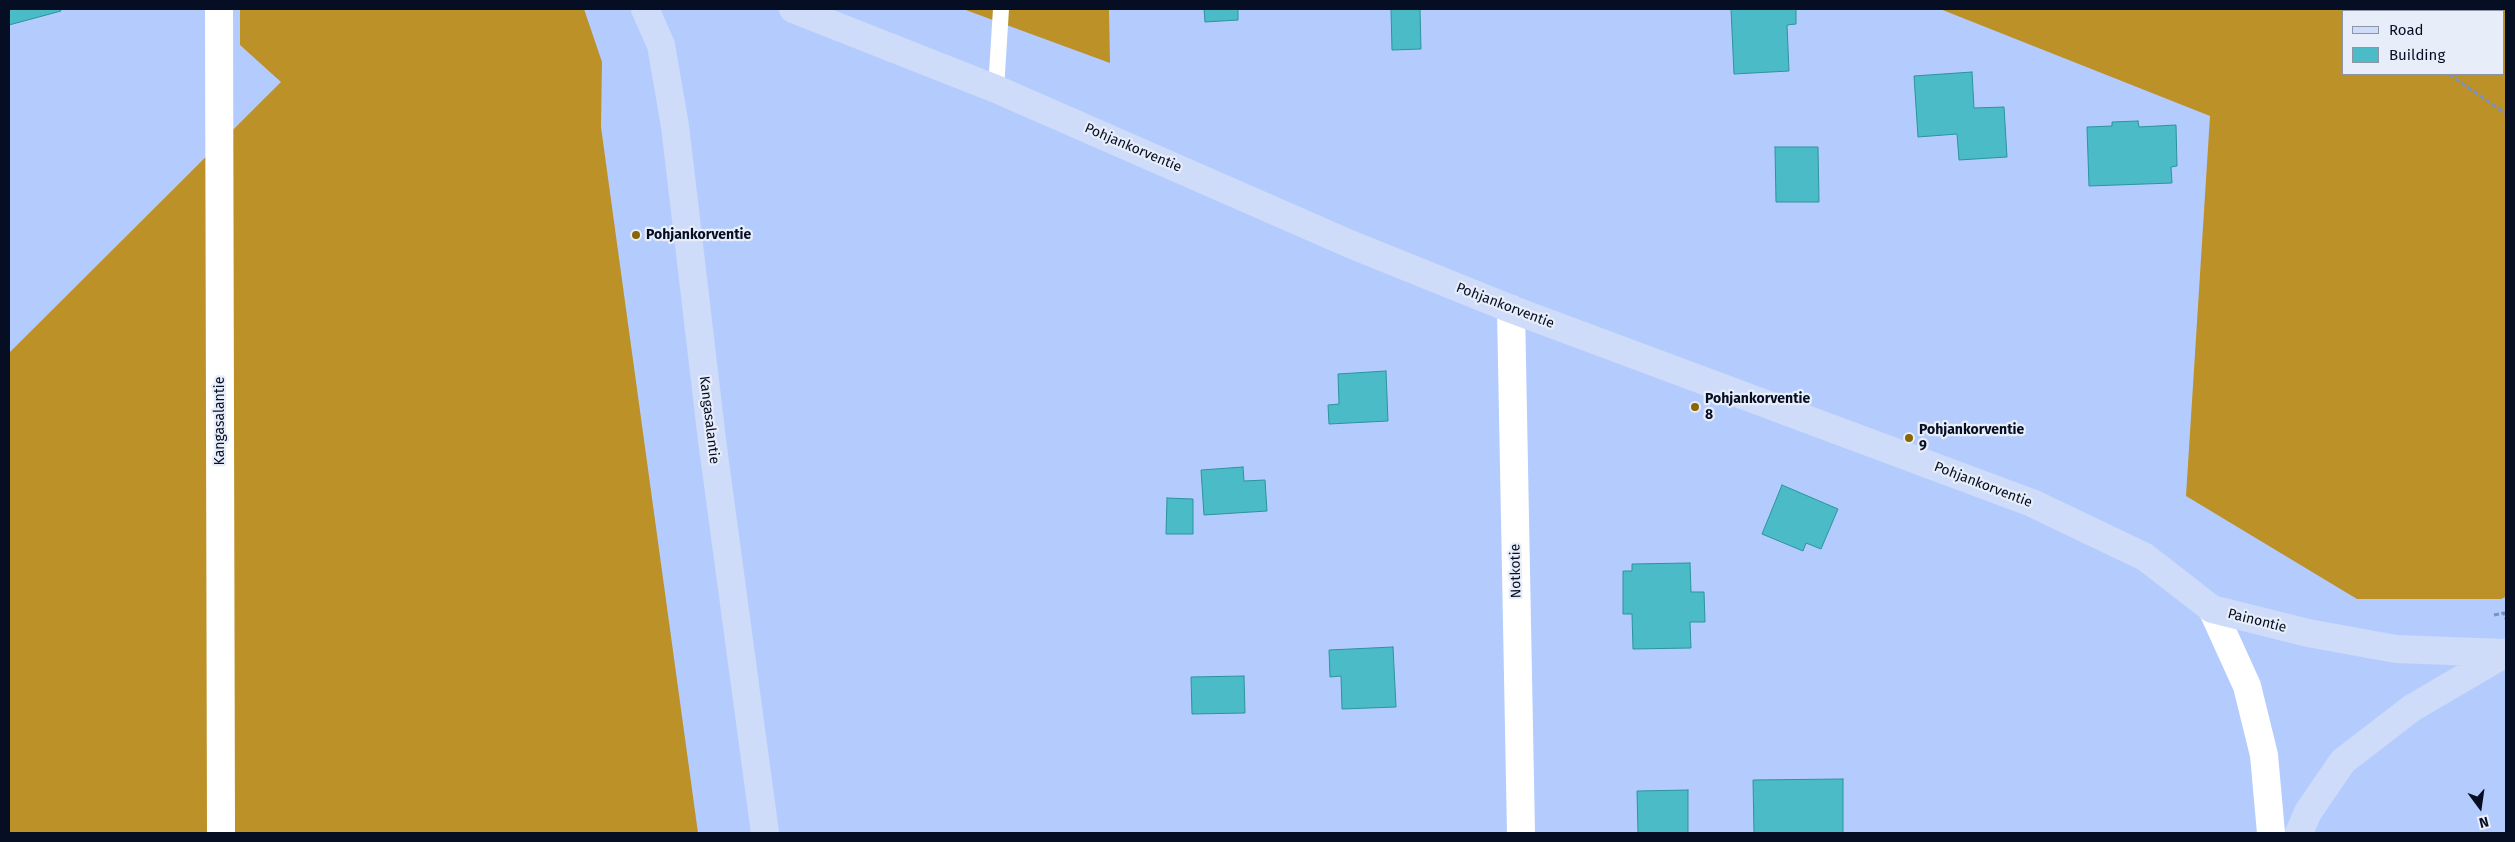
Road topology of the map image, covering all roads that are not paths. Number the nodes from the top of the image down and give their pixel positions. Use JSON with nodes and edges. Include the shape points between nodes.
{"nodes":[{"id":1,"x":219,"y":9,"type":"edge"},
{"id":2,"x":645,"y":9,"type":"edge"},
{"id":3,"x":793,"y":9,"type":"edge"},
{"id":4,"x":1001,"y":9,"type":"edge"},
{"id":5,"x":996,"y":88,"type":"junction"},
{"id":6,"x":1511,"y":309,"type":"junction"},
{"id":7,"x":2212,"y":609,"type":"junction"},
{"id":8,"x":2506,"y":653,"type":"edge"},
{"id":9,"x":221,"y":833,"type":"edge"},
{"id":10,"x":765,"y":833,"type":"edge"},
{"id":11,"x":1521,"y":833,"type":"edge"},
{"id":12,"x":2271,"y":833,"type":"edge"},
{"id":13,"x":2299,"y":833,"type":"edge"}],
"edges":[{"from":1,"to":9,"type":"street","name":"Kangasalantie"},
{"from":2,"to":10,"type":"street","name":"Kangasalantie","via":[[661,45],[675,126],[712,440]]},
{"from":3,"to":5,"type":"street","name":"Pohjankorventie"},
{"from":4,"to":5,"type":"lane"},
{"from":5,"to":6,"type":"street","name":"Pohjankorventie","via":[[1350,244]]},
{"from":6,"to":7,"type":"street","name":"Pohjankorventie","via":[[2032,503],[2145,557]]},
{"from":6,"to":11,"type":"street","name":"Notkotie"},
{"from":7,"to":8,"type":"street","name":"Painontie","via":[[2308,633],[2396,649]]},
{"from":7,"to":12,"type":"street","name":"Painontie","via":[[2247,686],[2264,755]]},
{"from":8,"to":13,"type":"street","via":[[2412,708],[2343,761],[2308,812]]}]}
